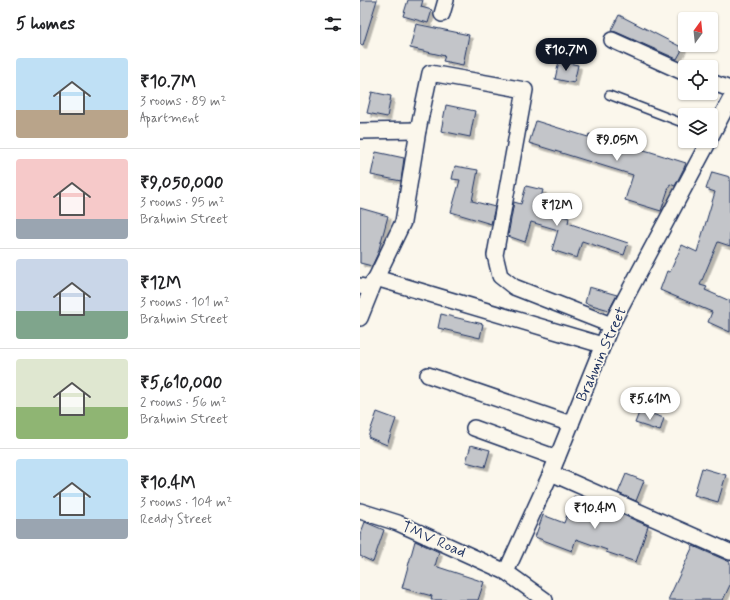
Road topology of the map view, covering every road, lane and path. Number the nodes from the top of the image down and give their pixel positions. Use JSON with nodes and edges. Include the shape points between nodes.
{"nodes":[{"id":1,"x":612,"y":40,"type":"dead end"},
{"id":2,"x":678,"y":70,"type":"edge"},
{"id":3,"x":718,"y":85,"type":"edge"},
{"id":4,"x":730,"y":89,"type":"edge"},
{"id":5,"x":609,"y":95,"type":"dead end"},
{"id":6,"x":730,"y":100,"type":"edge"},
{"id":7,"x":678,"y":121,"type":"edge"},
{"id":8,"x":718,"y":123,"type":"edge"},
{"id":9,"x":418,"y":130,"type":"junction"},
{"id":10,"x":360,"y":131,"type":"edge"},
{"id":11,"x":705,"y":148,"type":"edge"},
{"id":12,"x":376,"y":278,"type":"junction"},
{"id":13,"x":360,"y":286,"type":"edge"},
{"id":14,"x":360,"y":318,"type":"edge"},
{"id":15,"x":611,"y":325,"type":"junction"},
{"id":16,"x":602,"y":345,"type":"junction"},
{"id":17,"x":428,"y":375,"type":"dead end"},
{"id":18,"x":571,"y":424,"type":"junction"},
{"id":19,"x":474,"y":428,"type":"dead end"},
{"id":20,"x":557,"y":458,"type":"junction"},
{"id":21,"x":551,"y":473,"type":"junction"},
{"id":22,"x":360,"y":510,"type":"edge"},
{"id":23,"x":730,"y":552,"type":"edge"},
{"id":24,"x":506,"y":572,"type":"junction"},
{"id":25,"x":545,"y":600,"type":"edge"}],
"edges":[{"from":1,"to":2,"type":"street"},
{"from":3,"to":4,"type":"street"},
{"from":5,"to":7,"type":"lane"},
{"from":6,"to":8,"type":"street","name":"Brahmin Street"},
{"from":9,"to":10,"type":"street"},
{"from":9,"to":12,"type":"street","via":[[403,222]]},
{"from":9,"to":15,"type":"street","via":[[430,73],[525,90],[495,255],[500,276],[514,287]]},
{"from":11,"to":15,"type":"street","name":"Brahmin Street"},
{"from":12,"to":13,"type":"street","via":[[368,288]]},
{"from":12,"to":14,"type":"street"},
{"from":12,"to":16,"type":"street"},
{"from":15,"to":16,"type":"street","name":"Brahmin Street"},
{"from":16,"to":18,"type":"street","name":"Brahmin Street"},
{"from":17,"to":18,"type":"street"},
{"from":18,"to":20,"type":"street","name":"Brahmin Street"},
{"from":19,"to":20,"type":"street"},
{"from":20,"to":21,"type":"street","name":"Brahmin Street"},
{"from":21,"to":23,"type":"street"},
{"from":21,"to":24,"type":"street","name":"Brahmin Street"},
{"from":22,"to":24,"type":"street","name":"TMV Road","via":[[398,523]]},
{"from":24,"to":25,"type":"street","name":"TMV Road"}]}
